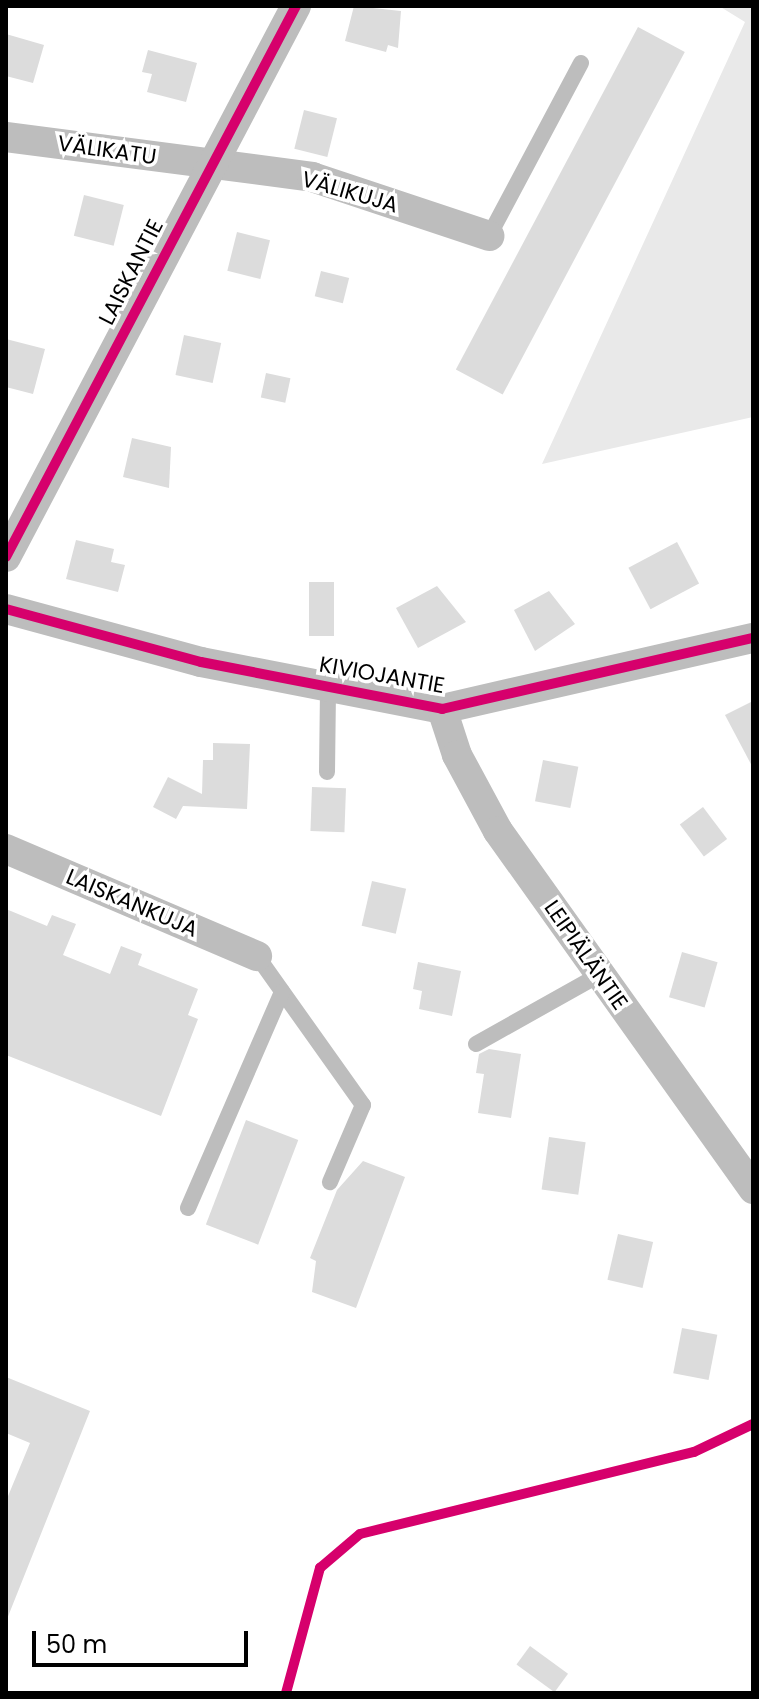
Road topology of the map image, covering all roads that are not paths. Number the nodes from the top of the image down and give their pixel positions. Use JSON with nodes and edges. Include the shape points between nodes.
{"nodes":[{"id":1,"x":296,"y":6,"type":"edge"},
{"id":2,"x":581,"y":63,"type":"dead end"},
{"id":3,"x":6,"y":137,"type":"edge"},
{"id":4,"x":208,"y":168,"type":"junction"},
{"id":5,"x":489,"y":236,"type":"joint"},
{"id":6,"x":6,"y":557,"type":"edge"},
{"id":7,"x":6,"y":609,"type":"edge"},
{"id":8,"x":753,"y":638,"type":"edge"},
{"id":9,"x":328,"y":687,"type":"junction"},
{"id":10,"x":442,"y":709,"type":"junction"},
{"id":11,"x":327,"y":772,"type":"dead end"},
{"id":12,"x":6,"y":849,"type":"edge"},
{"id":13,"x":257,"y":956,"type":"joint"},
{"id":14,"x":599,"y":975,"type":"junction"},
{"id":15,"x":282,"y":992,"type":"junction"},
{"id":16,"x":476,"y":1044,"type":"dead end"},
{"id":17,"x":330,"y":1182,"type":"dead end"},
{"id":18,"x":753,"y":1189,"type":"edge"},
{"id":19,"x":188,"y":1208,"type":"dead end"}],
"edges":[{"from":1,"to":4,"type":"street","name":"LAISKANTIE"},
{"from":2,"to":5,"type":"lane"},
{"from":3,"to":4,"type":"street","name":"VÄLIKATU","via":[[123,149]]},
{"from":4,"to":5,"type":"street","name":"VÄLIKUJA","via":[[312,177]]},
{"from":4,"to":6,"type":"street","name":"LAISKANTIE"},
{"from":7,"to":9,"type":"street","name":"KIVIOJANTIE","via":[[201,662]]},
{"from":8,"to":10,"type":"street","name":"KIVIOJANTIE"},
{"from":9,"to":10,"type":"street","name":"KIVIOJANTIE"},
{"from":9,"to":11,"type":"lane"},
{"from":10,"to":14,"type":"street","name":"LEIPIÄLÄNTIE","via":[[457,755],[498,831]]},
{"from":12,"to":13,"type":"street","name":"LAISKANKUJA"},
{"from":13,"to":15,"type":"lane"},
{"from":14,"to":16,"type":"lane"},
{"from":14,"to":18,"type":"street","name":"LEIPIÄLÄNTIE"},
{"from":15,"to":17,"type":"lane","via":[[363,1105]]},
{"from":15,"to":19,"type":"lane"}]}
